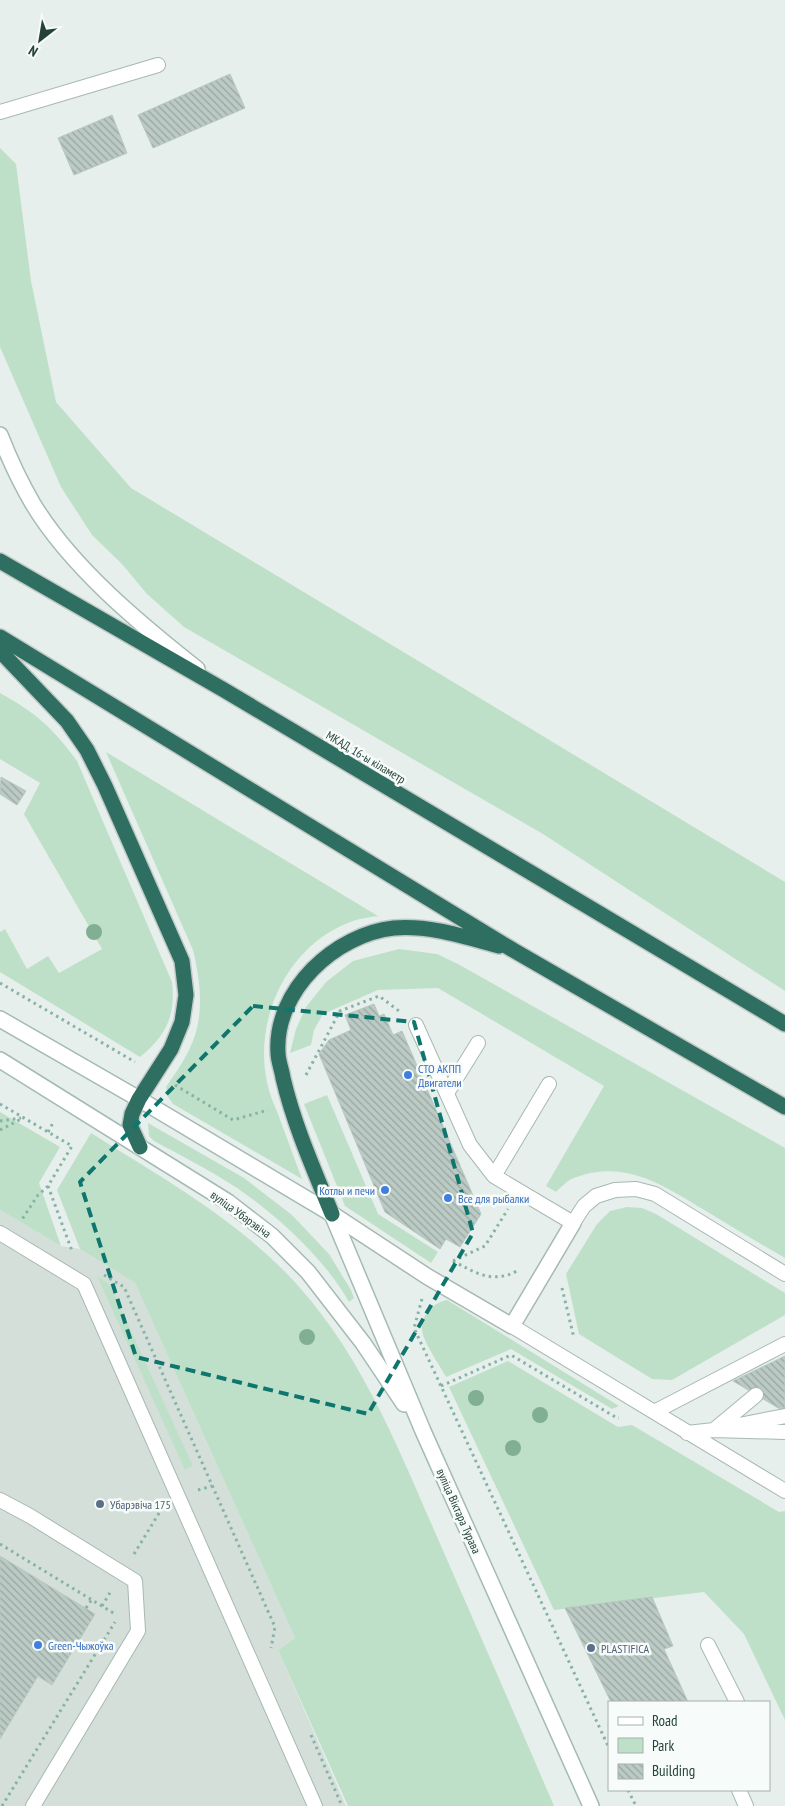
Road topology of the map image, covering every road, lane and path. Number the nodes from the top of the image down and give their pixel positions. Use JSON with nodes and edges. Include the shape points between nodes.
{"nodes":[{"id":1,"x":158,"y":65,"type":"dead end"},
{"id":2,"x":0,"y":112,"type":"edge"},
{"id":3,"x":0,"y":435,"type":"edge"},
{"id":4,"x":0,"y":561,"type":"edge"},
{"id":5,"x":0,"y":637,"type":"edge"},
{"id":6,"x":0,"y":651,"type":"edge"},
{"id":7,"x":224,"y":690,"type":"junction"},
{"id":8,"x":514,"y":950,"type":"junction"},
{"id":9,"x":0,"y":983,"type":"edge"},
{"id":10,"x":0,"y":1018,"type":"edge"},
{"id":11,"x":785,"y":1024,"type":"edge"},
{"id":12,"x":416,"y":1025,"type":"joint"},
{"id":13,"x":100,"y":1043,"type":"dead end"},
{"id":14,"x":478,"y":1043,"type":"dead end"},
{"id":15,"x":0,"y":1060,"type":"edge"},
{"id":16,"x":302,"y":1083,"type":"dead end"},
{"id":17,"x":550,"y":1084,"type":"dead end"},
{"id":18,"x":447,"y":1093,"type":"junction"},
{"id":19,"x":139,"y":1098,"type":"junction"},
{"id":20,"x":0,"y":1104,"type":"edge"},
{"id":21,"x":785,"y":1107,"type":"edge"},
{"id":22,"x":24,"y":1117,"type":"junction"},
{"id":23,"x":0,"y":1121,"type":"edge"},
{"id":24,"x":0,"y":1130,"type":"edge"},
{"id":25,"x":140,"y":1147,"type":"junction"},
{"id":26,"x":494,"y":1176,"type":"junction"},
{"id":27,"x":48,"y":1186,"type":"junction"},
{"id":28,"x":518,"y":1191,"type":"junction"},
{"id":29,"x":332,"y":1214,"type":"junction"},
{"id":30,"x":573,"y":1223,"type":"junction"},
{"id":31,"x":4,"y":1236,"type":"edge"},
{"id":32,"x":74,"y":1257,"type":"dead end"},
{"id":33,"x":453,"y":1261,"type":"junction"},
{"id":34,"x":446,"y":1264,"type":"dead end"},
{"id":35,"x":522,"y":1268,"type":"dead end"},
{"id":36,"x":99,"y":1272,"type":"dead end"},
{"id":37,"x":785,"y":1274,"type":"edge"},
{"id":38,"x":428,"y":1277,"type":"junction"},
{"id":39,"x":561,"y":1282,"type":"dead end"},
{"id":40,"x":512,"y":1326,"type":"junction"},
{"id":41,"x":581,"y":1343,"type":"dead end"},
{"id":42,"x":785,"y":1344,"type":"edge"},
{"id":43,"x":756,"y":1395,"type":"dead end"},
{"id":44,"x":654,"y":1412,"type":"junction"},
{"id":45,"x":785,"y":1416,"type":"edge"},
{"id":46,"x":714,"y":1430,"type":"junction"},
{"id":47,"x":423,"y":1431,"type":"junction"},
{"id":48,"x":785,"y":1432,"type":"edge"},
{"id":49,"x":687,"y":1433,"type":"junction"},
{"id":50,"x":785,"y":1441,"type":"edge"},
{"id":51,"x":212,"y":1486,"type":"junction"},
{"id":52,"x":785,"y":1491,"type":"edge"},
{"id":53,"x":178,"y":1496,"type":"junction"},
{"id":54,"x":0,"y":1500,"type":"edge"},
{"id":55,"x":0,"y":1544,"type":"edge"},
{"id":56,"x":122,"y":1572,"type":"junction"},
{"id":57,"x":92,"y":1599,"type":"junction"},
{"id":58,"x":102,"y":1606,"type":"junction"},
{"id":59,"x":86,"y":1608,"type":"dead end"},
{"id":60,"x":708,"y":1645,"type":"dead end"},
{"id":61,"x":274,"y":1656,"type":"dead end"},
{"id":62,"x":736,"y":1701,"type":"edge"},
{"id":63,"x":306,"y":1726,"type":"dead end"},
{"id":64,"x":608,"y":1746,"type":"edge"},
{"id":65,"x":628,"y":1791,"type":"edge"},
{"id":66,"x":739,"y":1791,"type":"edge"},
{"id":67,"x":2,"y":1806,"type":"edge"},
{"id":68,"x":33,"y":1806,"type":"edge"},
{"id":69,"x":315,"y":1806,"type":"edge"},
{"id":70,"x":342,"y":1806,"type":"edge"},
{"id":71,"x":591,"y":1806,"type":"edge"},
{"id":72,"x":636,"y":1806,"type":"edge"},
{"id":73,"x":746,"y":1806,"type":"edge"}],
"edges":[{"from":1,"to":2,"type":"lane"},
{"from":3,"to":7,"type":"main road","via":[[33,504],[78,563],[161,640]]},
{"from":4,"to":7,"type":"highway","name":"МКАД, 16-ы кіламетр"},
{"from":5,"to":8,"type":"highway"},
{"from":6,"to":19,"type":"highway","via":[[67,721],[87,750],[182,961],[186,996],[182,1022],[171,1049]]},
{"from":7,"to":11,"type":"highway","name":"МКАД, 16-ы кіламетр"},
{"from":8,"to":21,"type":"highway"},
{"from":8,"to":29,"type":"highway","via":[[436,930],[394,928],[360,936],[336,949],[308,973],[280,1024],[278,1053],[289,1104]]},
{"from":9,"to":13,"type":"path"},
{"from":10,"to":19,"type":"main road"},
{"from":12,"to":16,"type":"path","via":[[379,996],[340,1011]]},
{"from":12,"to":18,"type":"lane"},
{"from":14,"to":18,"type":"lane"},
{"from":15,"to":25,"type":"main road","name":"вуліца Убарэвіча"},
{"from":17,"to":26,"type":"lane"},
{"from":18,"to":26,"type":"lane","via":[[470,1145]]},
{"from":19,"to":25,"type":"highway","via":[[130,1124]]},
{"from":19,"to":29,"type":"main road"},
{"from":20,"to":22,"type":"path"},
{"from":22,"to":23,"type":"path"},
{"from":22,"to":24,"type":"path"},
{"from":22,"to":27,"type":"path","via":[[72,1146]]},
{"from":25,"to":47,"type":"main road","name":"вуліца Убарэвіча","via":[[228,1202],[272,1236],[308,1272],[363,1343]]},
{"from":26,"to":28,"type":"lane"},
{"from":27,"to":31,"type":"path"},
{"from":27,"to":32,"type":"path"},
{"from":28,"to":30,"type":"lane"},
{"from":28,"to":33,"type":"path","via":[[485,1246]]},
{"from":29,"to":38,"type":"main road"},
{"from":29,"to":47,"type":"main road","name":"вуліца Віктара Турава"},
{"from":30,"to":37,"type":"lane","via":[[584,1206],[596,1196],[615,1190],[636,1189],[656,1194]]},
{"from":30,"to":40,"type":"main road"},
{"from":31,"to":53,"type":"lane","via":[[84,1284]]},
{"from":33,"to":34,"type":"path"},
{"from":33,"to":35,"type":"path","via":[[493,1278]]},
{"from":36,"to":51,"type":"path","via":[[124,1287]]},
{"from":38,"to":40,"type":"main road"},
{"from":38,"to":64,"type":"path","via":[[414,1328]]},
{"from":39,"to":41,"type":"path","via":[[573,1338]]},
{"from":40,"to":44,"type":"lane"},
{"from":42,"to":44,"type":"lane"},
{"from":43,"to":46,"type":"lane"},
{"from":44,"to":49,"type":"lane"},
{"from":45,"to":46,"type":"lane"},
{"from":46,"to":48,"type":"lane"},
{"from":46,"to":49,"type":"lane"},
{"from":46,"to":50,"type":"lane"},
{"from":47,"to":71,"type":"main road","name":"вуліца Віктара Турава"},
{"from":49,"to":52,"type":"lane"},
{"from":51,"to":53,"type":"path"},
{"from":51,"to":61,"type":"path","via":[[275,1627],[270,1647]]},
{"from":53,"to":56,"type":"path","via":[[164,1505]]},
{"from":53,"to":69,"type":"lane"},
{"from":54,"to":56,"type":"lane"},
{"from":55,"to":57,"type":"path"},
{"from":56,"to":58,"type":"path"},
{"from":56,"to":68,"type":"lane","via":[[135,1581],[138,1631]]},
{"from":57,"to":58,"type":"path"},
{"from":57,"to":59,"type":"path"},
{"from":58,"to":67,"type":"path","via":[[118,1616]]},
{"from":60,"to":62,"type":"lane"},
{"from":63,"to":70,"type":"path"},
{"from":65,"to":72,"type":"path"},
{"from":66,"to":73,"type":"lane"}]}
